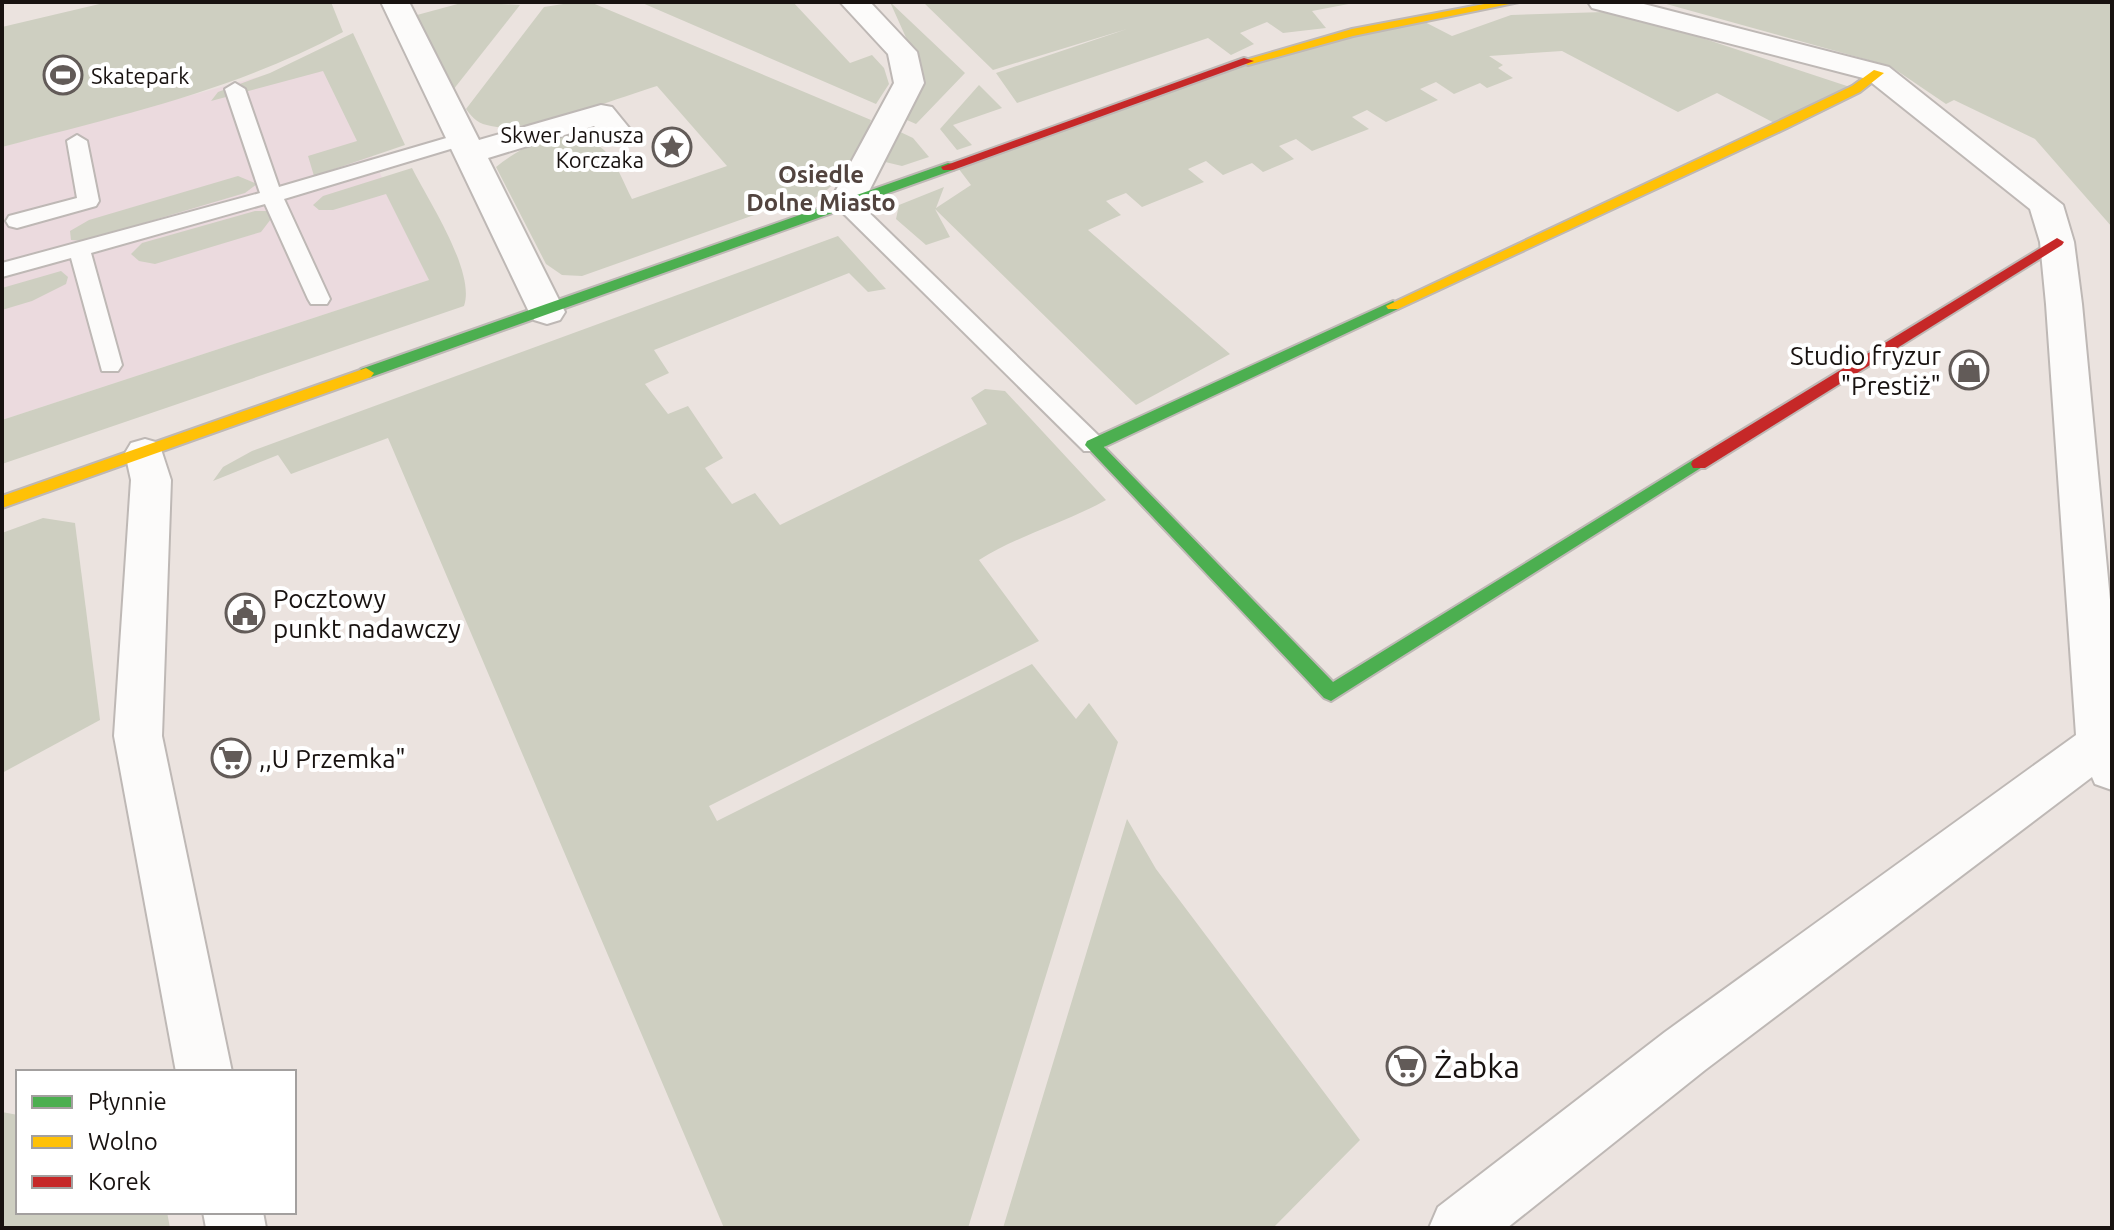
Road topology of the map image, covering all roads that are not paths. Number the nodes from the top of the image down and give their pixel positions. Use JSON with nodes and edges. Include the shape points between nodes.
{"nodes":[{"id":1,"x":395,"y":2,"type":"edge"},
{"id":2,"x":854,"y":2,"type":"edge"},
{"id":3,"x":1513,"y":2,"type":"edge"},
{"id":4,"x":1602,"y":2,"type":"edge"},
{"id":5,"x":1878,"y":73,"type":"junction"},
{"id":6,"x":235,"y":89,"type":"dead end"},
{"id":7,"x":618,"y":134,"type":"dead end"},
{"id":8,"x":77,"y":141,"type":"dead end"},
{"id":9,"x":463,"y":147,"type":"junction"},
{"id":10,"x":272,"y":196,"type":"junction"},
{"id":11,"x":846,"y":203,"type":"junction"},
{"id":12,"x":10,"y":223,"type":"edge"},
{"id":13,"x":2057,"y":242,"type":"junction"},
{"id":14,"x":79,"y":248,"type":"junction"},
{"id":15,"x":27,"y":263,"type":"junction"},
{"id":16,"x":2,"y":270,"type":"edge"},
{"id":17,"x":319,"y":299,"type":"dead end"},
{"id":18,"x":547,"y":312,"type":"junction"},
{"id":19,"x":110,"y":365,"type":"dead end"},
{"id":20,"x":1093,"y":445,"type":"junction"},
{"id":21,"x":145,"y":453,"type":"junction"},
{"id":22,"x":2,"y":502,"type":"edge"},
{"id":23,"x":2106,"y":756,"type":"edge"},
{"id":24,"x":204,"y":1070,"type":"edge"},
{"id":25,"x":1459,"y":1228,"type":"edge"}],
"edges":[{"from":1,"to":9,"type":"street"},
{"from":2,"to":11,"type":"street","via":[[902,52],[909,83]]},
{"from":3,"to":11,"type":"street","via":[[1268,54]]},
{"from":4,"to":5,"type":"street"},
{"from":5,"to":13,"type":"street","via":[[2046,205]]},
{"from":5,"to":20,"type":"street","via":[[1780,126]]},
{"from":6,"to":10,"type":"lane"},
{"from":7,"to":9,"type":"street","via":[[601,114]]},
{"from":8,"to":12,"type":"lane","via":[[88,201]]},
{"from":9,"to":10,"type":"lane"},
{"from":9,"to":18,"type":"street"},
{"from":10,"to":14,"type":"lane"},
{"from":10,"to":17,"type":"lane"},
{"from":11,"to":18,"type":"street"},
{"from":11,"to":20,"type":"lane"},
{"from":12,"to":15,"type":"lane"},
{"from":13,"to":20,"type":"street","via":[[1331,693]]},
{"from":13,"to":23,"type":"street"},
{"from":14,"to":15,"type":"lane"},
{"from":14,"to":19,"type":"lane"},
{"from":15,"to":16,"type":"lane"},
{"from":18,"to":21,"type":"street"},
{"from":21,"to":22,"type":"street"},
{"from":21,"to":24,"type":"street","via":[[151,480],[138,736]]},
{"from":23,"to":25,"type":"street","via":[[1685,1051]]}]}
